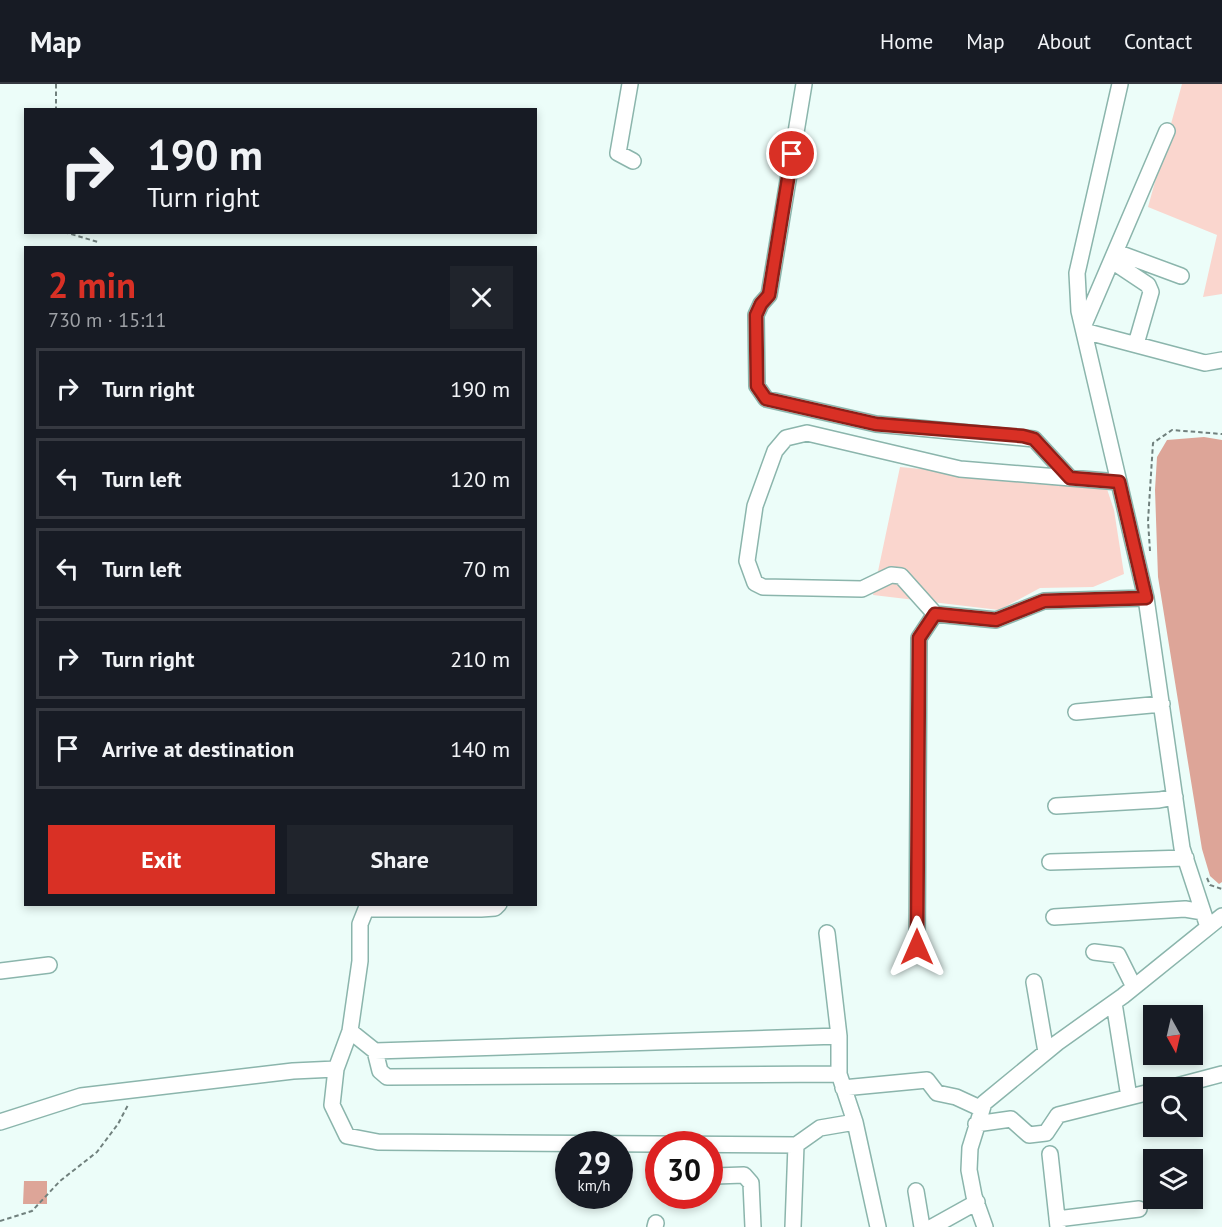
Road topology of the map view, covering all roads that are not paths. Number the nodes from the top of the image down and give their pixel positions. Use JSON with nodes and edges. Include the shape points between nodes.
{"nodes":[{"id":1,"x":630,"y":84,"type":"edge"},
{"id":2,"x":804,"y":84,"type":"edge"},
{"id":3,"x":1120,"y":84,"type":"edge"},
{"id":4,"x":1167,"y":131,"type":"dead end"},
{"id":5,"x":633,"y":161,"type":"dead end"},
{"id":6,"x":1114,"y":257,"type":"junction"},
{"id":7,"x":1180,"y":276,"type":"dead end"},
{"id":8,"x":1084,"y":329,"type":"junction"},
{"id":9,"x":1136,"y":344,"type":"junction"},
{"id":10,"x":1222,"y":360,"type":"edge"},
{"id":11,"x":1070,"y":478,"type":"junction"},
{"id":12,"x":1119,"y":482,"type":"junction"},
{"id":13,"x":1146,"y":598,"type":"junction"},
{"id":14,"x":935,"y":614,"type":"junction"},
{"id":15,"x":1162,"y":704,"type":"junction"},
{"id":16,"x":1076,"y":712,"type":"dead end"},
{"id":17,"x":1175,"y":797,"type":"junction"},
{"id":18,"x":1056,"y":806,"type":"dead end"},
{"id":19,"x":1186,"y":858,"type":"junction"},
{"id":20,"x":1050,"y":862,"type":"dead end"},
{"id":21,"x":497,"y":906,"type":"edge"},
{"id":22,"x":1203,"y":912,"type":"junction"},
{"id":23,"x":1222,"y":916,"type":"edge"},
{"id":24,"x":1054,"y":917,"type":"dead end"},
{"id":25,"x":1208,"y":927,"type":"junction"},
{"id":26,"x":828,"y":933,"type":"dead end"},
{"id":27,"x":917,"y":947,"type":"dead end"},
{"id":28,"x":1094,"y":952,"type":"dead end"},
{"id":29,"x":49,"y":965,"type":"dead end"},
{"id":30,"x":0,"y":971,"type":"edge"},
{"id":31,"x":1034,"y":982,"type":"dead end"},
{"id":32,"x":1134,"y":987,"type":"junction"},
{"id":33,"x":1114,"y":1003,"type":"junction"},
{"id":34,"x":350,"y":1031,"type":"junction"},
{"id":35,"x":839,"y":1036,"type":"junction"},
{"id":36,"x":375,"y":1050,"type":"junction"},
{"id":37,"x":1046,"y":1052,"type":"junction"},
{"id":38,"x":336,"y":1069,"type":"junction"},
{"id":39,"x":1222,"y":1074,"type":"edge"},
{"id":40,"x":1203,"y":1079,"type":"edge"},
{"id":41,"x":841,"y":1081,"type":"junction"},
{"id":42,"x":1143,"y":1094,"type":"edge"},
{"id":43,"x":1129,"y":1097,"type":"junction"},
{"id":44,"x":979,"y":1117,"type":"junction"},
{"id":45,"x":0,"y":1122,"type":"edge"},
{"id":46,"x":855,"y":1122,"type":"junction"},
{"id":47,"x":645,"y":1144,"type":"edge"},
{"id":48,"x":723,"y":1144,"type":"edge"},
{"id":49,"x":796,"y":1145,"type":"junction"},
{"id":50,"x":1050,"y":1154,"type":"dead end"},
{"id":51,"x":723,"y":1176,"type":"edge"},
{"id":52,"x":916,"y":1191,"type":"dead end"},
{"id":53,"x":976,"y":1202,"type":"junction"},
{"id":54,"x":1139,"y":1209,"type":"dead end"},
{"id":55,"x":1058,"y":1223,"type":"edge"},
{"id":56,"x":753,"y":1227,"type":"edge"},
{"id":57,"x":793,"y":1227,"type":"edge"},
{"id":58,"x":878,"y":1227,"type":"edge"},
{"id":59,"x":922,"y":1227,"type":"edge"},
{"id":60,"x":932,"y":1227,"type":"edge"},
{"id":61,"x":985,"y":1227,"type":"edge"}],
"edges":[{"from":1,"to":5,"type":"street","via":[[618,153]]},
{"from":2,"to":11,"type":"street","via":[[769,295],[756,315],[757,386],[766,399],[876,424],[1034,439]]},
{"from":3,"to":8,"type":"street","via":[[1077,273]]},
{"from":4,"to":6,"type":"street"},
{"from":6,"to":7,"type":"street"},
{"from":6,"to":8,"type":"street"},
{"from":6,"to":9,"type":"street","via":[[1148,285],[1151,292]]},
{"from":8,"to":9,"type":"street"},
{"from":8,"to":12,"type":"street"},
{"from":9,"to":10,"type":"street","via":[[1205,363]]},
{"from":11,"to":12,"type":"street"},
{"from":11,"to":14,"type":"street","via":[[960,469],[807,433],[786,438],[775,451],[755,506],[747,561],[755,583],[763,587],[862,589],[891,575],[901,576]]},
{"from":12,"to":13,"type":"street"},
{"from":13,"to":14,"type":"street","via":[[1044,601],[996,620]]},
{"from":13,"to":15,"type":"street"},
{"from":14,"to":27,"type":"street","via":[[919,638]]},
{"from":15,"to":16,"type":"street"},
{"from":15,"to":17,"type":"street"},
{"from":17,"to":18,"type":"street"},
{"from":17,"to":19,"type":"street"},
{"from":19,"to":20,"type":"street"},
{"from":19,"to":22,"type":"street"},
{"from":21,"to":34,"type":"street","via":[[366,909],[360,924],[360,961]]},
{"from":22,"to":24,"type":"street","via":[[1185,909]]},
{"from":22,"to":25,"type":"street"},
{"from":23,"to":25,"type":"street"},
{"from":25,"to":32,"type":"street"},
{"from":26,"to":35,"type":"street"},
{"from":28,"to":32,"type":"street","via":[[1118,955]]},
{"from":29,"to":30,"type":"street"},
{"from":31,"to":37,"type":"street"},
{"from":32,"to":33,"type":"street"},
{"from":33,"to":37,"type":"street"},
{"from":33,"to":43,"type":"street"},
{"from":34,"to":36,"type":"street"},
{"from":34,"to":38,"type":"street"},
{"from":35,"to":36,"type":"street"},
{"from":35,"to":41,"type":"street"},
{"from":36,"to":41,"type":"street","via":[[380,1071],[387,1077]]},
{"from":37,"to":44,"type":"street","via":[[984,1103]]},
{"from":38,"to":45,"type":"street","via":[[81,1096]]},
{"from":38,"to":47,"type":"street","via":[[332,1105],[347,1136],[378,1142]]},
{"from":39,"to":40,"type":"street"},
{"from":41,"to":44,"type":"street","via":[[927,1080],[937,1093],[956,1097]]},
{"from":41,"to":46,"type":"street"},
{"from":42,"to":43,"type":"street"},
{"from":43,"to":44,"type":"street","via":[[1058,1115],[1046,1133],[1029,1135],[1011,1119]]},
{"from":44,"to":53,"type":"street","via":[[970,1148],[969,1170]]},
{"from":46,"to":49,"type":"street","via":[[820,1128]]},
{"from":46,"to":58,"type":"street"},
{"from":48,"to":49,"type":"street"},
{"from":49,"to":57,"type":"street"},
{"from":50,"to":55,"type":"street"},
{"from":51,"to":56,"type":"street","via":[[744,1175],[751,1183]]},
{"from":52,"to":59,"type":"street"},
{"from":53,"to":60,"type":"street"},
{"from":53,"to":61,"type":"street"},
{"from":54,"to":55,"type":"street"}]}
